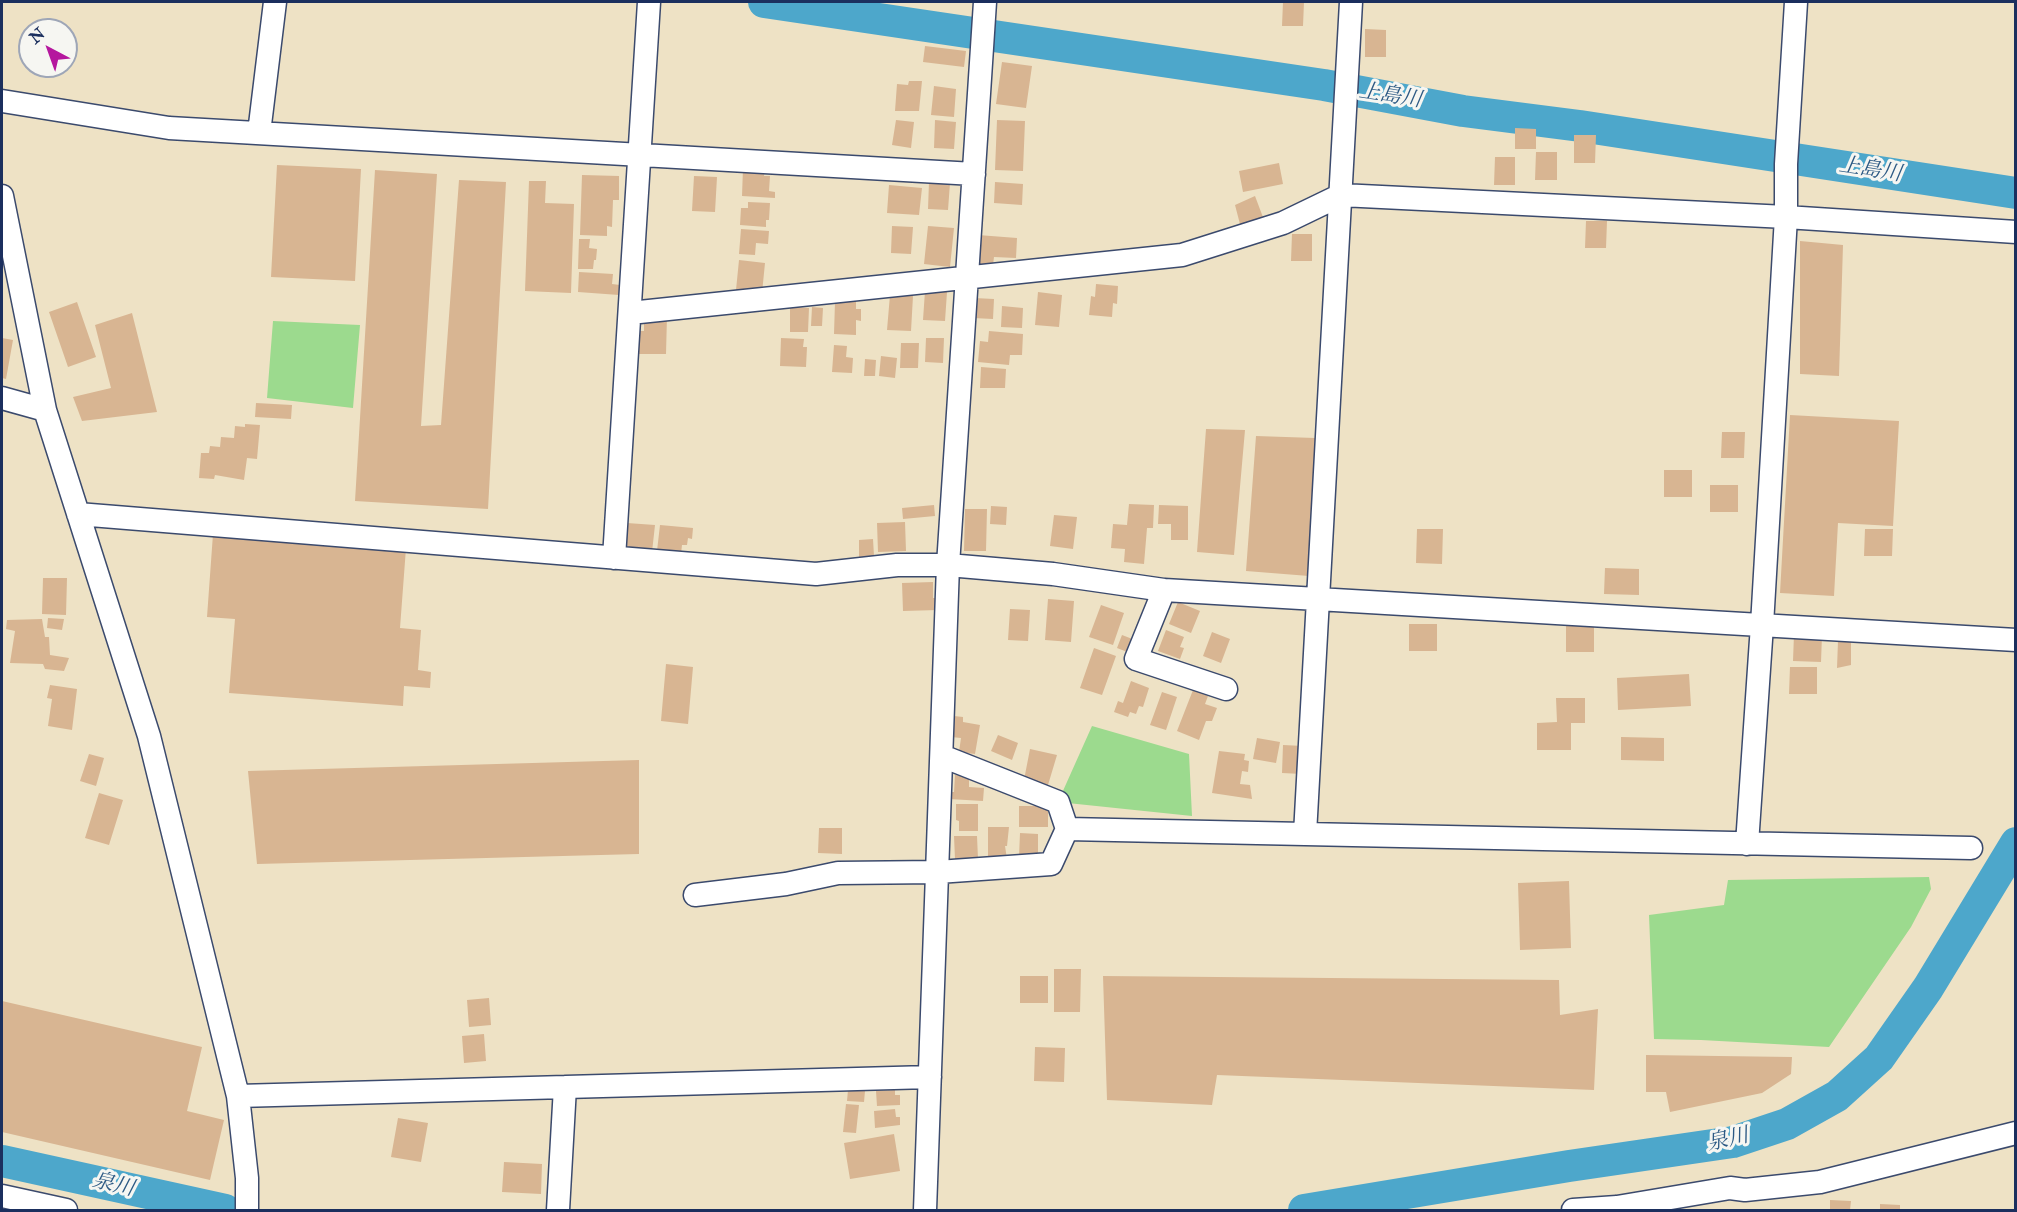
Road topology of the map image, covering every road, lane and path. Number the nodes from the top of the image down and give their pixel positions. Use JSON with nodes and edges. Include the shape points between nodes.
{"nodes":[{"id":1,"x":275,"y":2,"type":"edge"},
{"id":2,"x":648,"y":2,"type":"edge"},
{"id":3,"x":1352,"y":2,"type":"edge"},
{"id":4,"x":1796,"y":2,"type":"edge"},
{"id":5,"x":984,"y":9,"type":"edge"},
{"id":6,"x":2,"y":102,"type":"edge"},
{"id":7,"x":260,"y":133,"type":"junction"},
{"id":8,"x":639,"y":156,"type":"junction"},
{"id":9,"x":974,"y":174,"type":"junction"},
{"id":10,"x":1341,"y":195,"type":"junction"},
{"id":11,"x":2,"y":196,"type":"edge"},
{"id":12,"x":1786,"y":217,"type":"junction"},
{"id":13,"x":2016,"y":232,"type":"edge"},
{"id":14,"x":968,"y":277,"type":"junction"},
{"id":15,"x":630,"y":313,"type":"junction"},
{"id":16,"x":2,"y":398,"type":"edge"},
{"id":17,"x":45,"y":410,"type":"junction"},
{"id":18,"x":78,"y":514,"type":"junction"},
{"id":19,"x":614,"y":558,"type":"junction"},
{"id":20,"x":948,"y":565,"type":"junction"},
{"id":21,"x":1164,"y":590,"type":"junction"},
{"id":22,"x":1319,"y":600,"type":"junction"},
{"id":23,"x":1762,"y":625,"type":"junction"},
{"id":24,"x":2016,"y":640,"type":"edge"},
{"id":25,"x":1226,"y":689,"type":"dead end"},
{"id":26,"x":942,"y":756,"type":"junction"},
{"id":27,"x":1067,"y":829,"type":"junction"},
{"id":28,"x":1305,"y":834,"type":"junction"},
{"id":29,"x":1747,"y":844,"type":"junction"},
{"id":30,"x":1971,"y":848,"type":"dead end"},
{"id":31,"x":938,"y":872,"type":"junction"},
{"id":32,"x":695,"y":895,"type":"dead end"},
{"id":33,"x":930,"y":1077,"type":"junction"},
{"id":34,"x":565,"y":1087,"type":"junction"},
{"id":35,"x":238,"y":1096,"type":"junction"},
{"id":36,"x":2016,"y":1133,"type":"edge"},
{"id":37,"x":2,"y":1196,"type":"edge"},
{"id":38,"x":1745,"y":1200,"type":"edge"},
{"id":39,"x":925,"y":1208,"type":"edge"},
{"id":40,"x":66,"y":1210,"type":"edge"},
{"id":41,"x":247,"y":1210,"type":"edge"},
{"id":42,"x":558,"y":1210,"type":"edge"},
{"id":43,"x":1573,"y":1210,"type":"edge"}],
"edges":[{"from":1,"to":7,"type":"street"},
{"from":2,"to":8,"type":"street"},
{"from":3,"to":10,"type":"street"},
{"from":4,"to":12,"type":"street"},
{"from":5,"to":9,"type":"street"},
{"from":6,"to":7,"type":"street","via":[[169,128]]},
{"from":7,"to":8,"type":"street"},
{"from":8,"to":9,"type":"street"},
{"from":8,"to":15,"type":"street"},
{"from":9,"to":14,"type":"street"},
{"from":10,"to":12,"type":"street"},
{"from":10,"to":14,"type":"street","via":[[1283,223],[1182,255]]},
{"from":10,"to":22,"type":"street"},
{"from":11,"to":17,"type":"street"},
{"from":12,"to":13,"type":"street"},
{"from":12,"to":23,"type":"street"},
{"from":14,"to":15,"type":"street"},
{"from":14,"to":20,"type":"street"},
{"from":15,"to":19,"type":"street"},
{"from":16,"to":17,"type":"street"},
{"from":17,"to":18,"type":"street"},
{"from":18,"to":19,"type":"street"},
{"from":18,"to":35,"type":"street","via":[[149,736]]},
{"from":19,"to":20,"type":"street","via":[[816,574],[897,565]]},
{"from":20,"to":21,"type":"street","via":[[1053,574]]},
{"from":20,"to":26,"type":"street"},
{"from":21,"to":22,"type":"street"},
{"from":21,"to":25,"type":"street","via":[[1136,659]]},
{"from":22,"to":23,"type":"street"},
{"from":22,"to":28,"type":"street"},
{"from":23,"to":24,"type":"street"},
{"from":23,"to":29,"type":"street"},
{"from":26,"to":27,"type":"street","via":[[1058,802]]},
{"from":26,"to":31,"type":"street"},
{"from":27,"to":28,"type":"street"},
{"from":27,"to":31,"type":"street","via":[[1051,864]]},
{"from":28,"to":29,"type":"street"},
{"from":29,"to":30,"type":"street"},
{"from":31,"to":32,"type":"street","via":[[838,873]]},
{"from":31,"to":33,"type":"street"},
{"from":33,"to":34,"type":"street"},
{"from":33,"to":39,"type":"street"},
{"from":34,"to":35,"type":"street"},
{"from":34,"to":42,"type":"street"},
{"from":35,"to":41,"type":"street"},
{"from":36,"to":38,"type":"street"},
{"from":37,"to":40,"type":"street"},
{"from":38,"to":43,"type":"street","via":[[1730,1188],[1617,1207]]}]}
